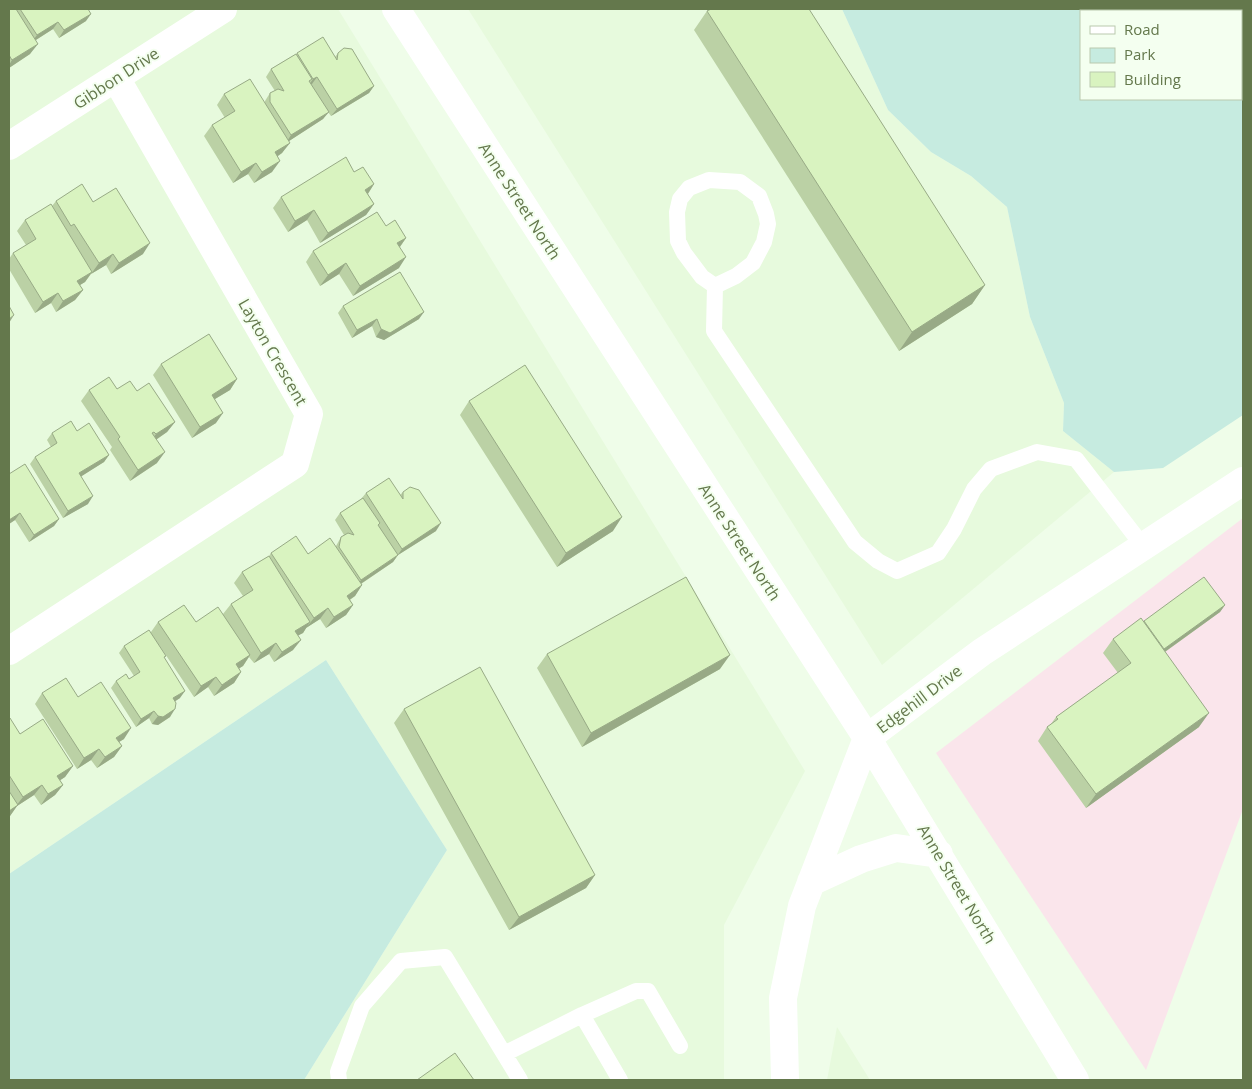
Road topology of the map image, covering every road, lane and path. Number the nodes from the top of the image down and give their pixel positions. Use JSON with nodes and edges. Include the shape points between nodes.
{"nodes":[{"id":1,"x":223,"y":9,"type":"edge"},
{"id":2,"x":396,"y":9,"type":"edge"},
{"id":3,"x":116,"y":78,"type":"junction"},
{"id":4,"x":9,"y":146,"type":"edge"},
{"id":5,"x":715,"y":286,"type":"junction"},
{"id":6,"x":1243,"y":481,"type":"edge"},
{"id":7,"x":1143,"y":546,"type":"junction"},
{"id":8,"x":9,"y":651,"type":"edge"},
{"id":9,"x":868,"y":738,"type":"junction"},
{"id":10,"x":939,"y":854,"type":"junction"},
{"id":11,"x":811,"y":882,"type":"junction"},
{"id":12,"x":582,"y":1015,"type":"junction"},
{"id":13,"x":680,"y":1046,"type":"dead end"},
{"id":14,"x":504,"y":1054,"type":"junction"},
{"id":15,"x":339,"y":1080,"type":"edge"},
{"id":16,"x":520,"y":1080,"type":"edge"},
{"id":17,"x":620,"y":1080,"type":"edge"},
{"id":18,"x":785,"y":1080,"type":"edge"},
{"id":19,"x":1075,"y":1080,"type":"edge"}],
"edges":[{"from":1,"to":3,"type":"street","name":"Gibbon Drive"},
{"from":2,"to":9,"type":"street","name":"Anne Street North"},
{"from":3,"to":4,"type":"street","name":"Gibbon Drive"},
{"from":3,"to":8,"type":"street","name":"Layton Crescent","via":[[309,414],[295,464]]},
{"from":5,"to":5,"type":"lane","via":[[753,263],[764,242],[768,224],[759,196],[740,182],[709,180],[690,188],[680,199],[678,241],[702,277]]},
{"from":5,"to":7,"type":"lane","via":[[714,331],[855,542],[878,561],[897,571],[938,553],[974,489],[991,469],[1037,452],[1076,459]]},
{"from":6,"to":7,"type":"street","name":"Edgehill Drive"},
{"from":7,"to":9,"type":"street","name":"Edgehill Drive","via":[[982,652]]},
{"from":9,"to":10,"type":"street","name":"Anne Street North"},
{"from":9,"to":11,"type":"street","name":"Edgehill Drive"},
{"from":10,"to":11,"type":"street","via":[[896,848],[861,859]]},
{"from":10,"to":19,"type":"street","name":"Anne Street North"},
{"from":11,"to":18,"type":"street","name":"Edgehill Drive","via":[[802,906],[783,998]]},
{"from":12,"to":13,"type":"lane","via":[[636,991],[648,991]]},
{"from":12,"to":14,"type":"lane"},
{"from":12,"to":17,"type":"lane"},
{"from":14,"to":15,"type":"lane","via":[[445,956],[401,961],[362,1006],[338,1072]]},
{"from":14,"to":16,"type":"lane"}]}
